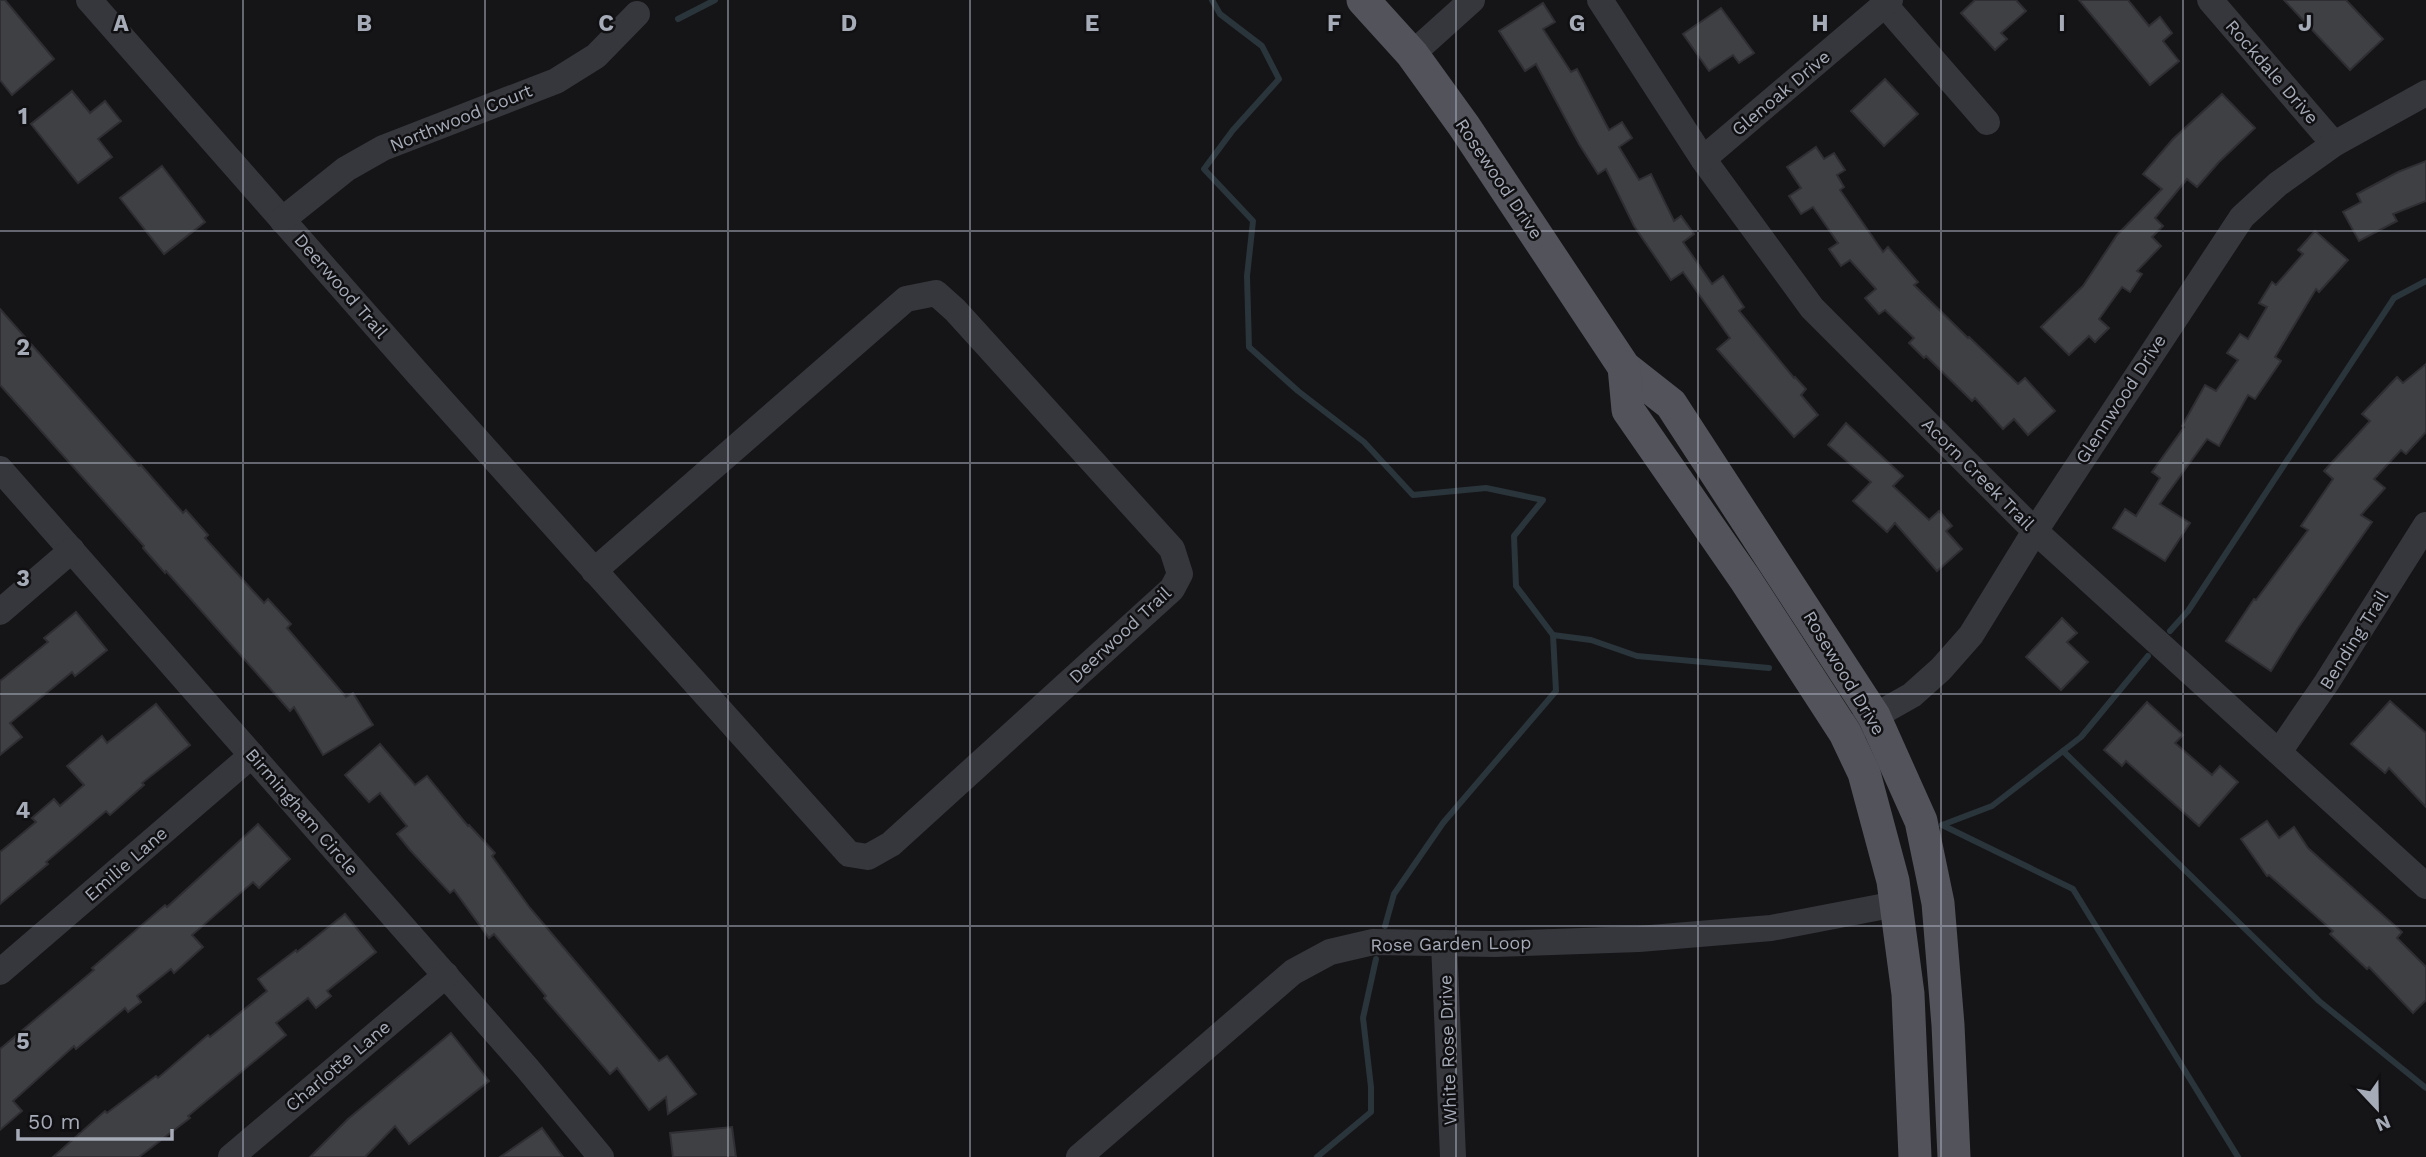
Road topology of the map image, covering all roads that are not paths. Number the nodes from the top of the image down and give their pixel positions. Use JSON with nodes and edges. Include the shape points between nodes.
{"nodes":[{"id":1,"x":89,"y":0,"type":"edge"},
{"id":2,"x":1363,"y":0,"type":"edge"},
{"id":3,"x":1472,"y":0,"type":"edge"},
{"id":4,"x":1600,"y":0,"type":"edge"},
{"id":5,"x":2210,"y":0,"type":"edge"},
{"id":6,"x":1888,"y":2,"type":"edge"},
{"id":7,"x":637,"y":14,"type":"dead end"},
{"id":8,"x":1412,"y":54,"type":"junction"},
{"id":9,"x":2426,"y":93,"type":"edge"},
{"id":10,"x":1987,"y":122,"type":"dead end"},
{"id":11,"x":2334,"y":144,"type":"junction"},
{"id":12,"x":1703,"y":159,"type":"junction"},
{"id":13,"x":282,"y":220,"type":"junction"},
{"id":14,"x":1624,"y":367,"type":"junction"},
{"id":15,"x":0,"y":468,"type":"edge"},
{"id":16,"x":2426,"y":525,"type":"edge"},
{"id":17,"x":2035,"y":531,"type":"junction"},
{"id":18,"x":72,"y":550,"type":"junction"},
{"id":19,"x":594,"y":570,"type":"junction"},
{"id":20,"x":0,"y":612,"type":"edge"},
{"id":21,"x":1874,"y":716,"type":"junction"},
{"id":22,"x":1845,"y":733,"type":"junction"},
{"id":23,"x":2279,"y":752,"type":"junction"},
{"id":24,"x":252,"y":755,"type":"junction"},
{"id":25,"x":2426,"y":886,"type":"edge"},
{"id":26,"x":1896,"y":904,"type":"junction"},
{"id":27,"x":1444,"y":943,"type":"junction"},
{"id":28,"x":0,"y":972,"type":"edge"},
{"id":29,"x":446,"y":975,"type":"junction"},
{"id":30,"x":231,"y":1157,"type":"edge"},
{"id":31,"x":601,"y":1157,"type":"edge"},
{"id":32,"x":1079,"y":1157,"type":"edge"},
{"id":33,"x":1452,"y":1157,"type":"edge"},
{"id":34,"x":1915,"y":1157,"type":"edge"},
{"id":35,"x":1954,"y":1157,"type":"edge"}],
"edges":[{"from":1,"to":13,"type":"street","name":"Deerwood Trail"},
{"from":2,"to":8,"type":"main road","name":"Rosewood Drive"},
{"from":3,"to":8,"type":"street"},
{"from":4,"to":12,"type":"street","name":"Acorn Creek Trail"},
{"from":5,"to":11,"type":"street","name":"Rockdale Drive"},
{"from":6,"to":10,"type":"street"},
{"from":6,"to":12,"type":"street","name":"Glenoak Drive"},
{"from":7,"to":13,"type":"street","name":"Northwood Court","via":[[596,56],[556,80],[383,148],[346,169]]},
{"from":8,"to":14,"type":"main road","name":"Rosewood Drive"},
{"from":9,"to":11,"type":"street","name":"Glennwood Drive"},
{"from":11,"to":17,"type":"street","name":"Glennwood Drive","via":[[2242,217]]},
{"from":12,"to":17,"type":"street","name":"Acorn Creek Trail","via":[[1812,307]]},
{"from":13,"to":19,"type":"street","name":"Deerwood Trail"},
{"from":14,"to":21,"type":"main road","name":"Rosewood Drive","via":[[1671,404]]},
{"from":14,"to":22,"type":"main road","name":"Rosewood Drive","via":[[1628,410]]},
{"from":15,"to":18,"type":"street","name":"Birmingham Circle"},
{"from":16,"to":23,"type":"street","name":"Bending Trail"},
{"from":17,"to":21,"type":"street","name":"Glennwood Drive","via":[[1971,635],[1941,670],[1912,695]]},
{"from":17,"to":23,"type":"street","name":"Acorn Creek Trail"},
{"from":18,"to":20,"type":"street"},
{"from":18,"to":24,"type":"street","name":"Birmingham Circle"},
{"from":19,"to":19,"type":"street","name":"Deerwood Trail","via":[[849,854],[868,857],[891,844],[1152,608],[1180,574],[1172,549],[936,293],[906,299]]},
{"from":21,"to":22,"type":"street","name":"Glennwood Drive"},
{"from":21,"to":35,"type":"main road","name":"Rosewood Drive","via":[[1921,821],[1938,903]]},
{"from":22,"to":26,"type":"main road","name":"Rosewood Drive","via":[[1864,774]]},
{"from":23,"to":25,"type":"street","name":"Acorn Creek Trail"},
{"from":24,"to":28,"type":"street","name":"Emilie Lane"},
{"from":24,"to":29,"type":"street","name":"Birmingham Circle"},
{"from":26,"to":27,"type":"street","name":"Rose Garden Loop","via":[[1744,931],[1639,939]]},
{"from":26,"to":34,"type":"main road","name":"Rosewood Drive","via":[[1908,994]]},
{"from":27,"to":32,"type":"street","name":"Rose Garden Loop","via":[[1373,942],[1330,953],[1293,972]]},
{"from":27,"to":33,"type":"street","name":"White Rose Drive"},
{"from":29,"to":30,"type":"street","name":"Charlotte Lane"},
{"from":29,"to":31,"type":"street","name":"Birmingham Circle"}]}
